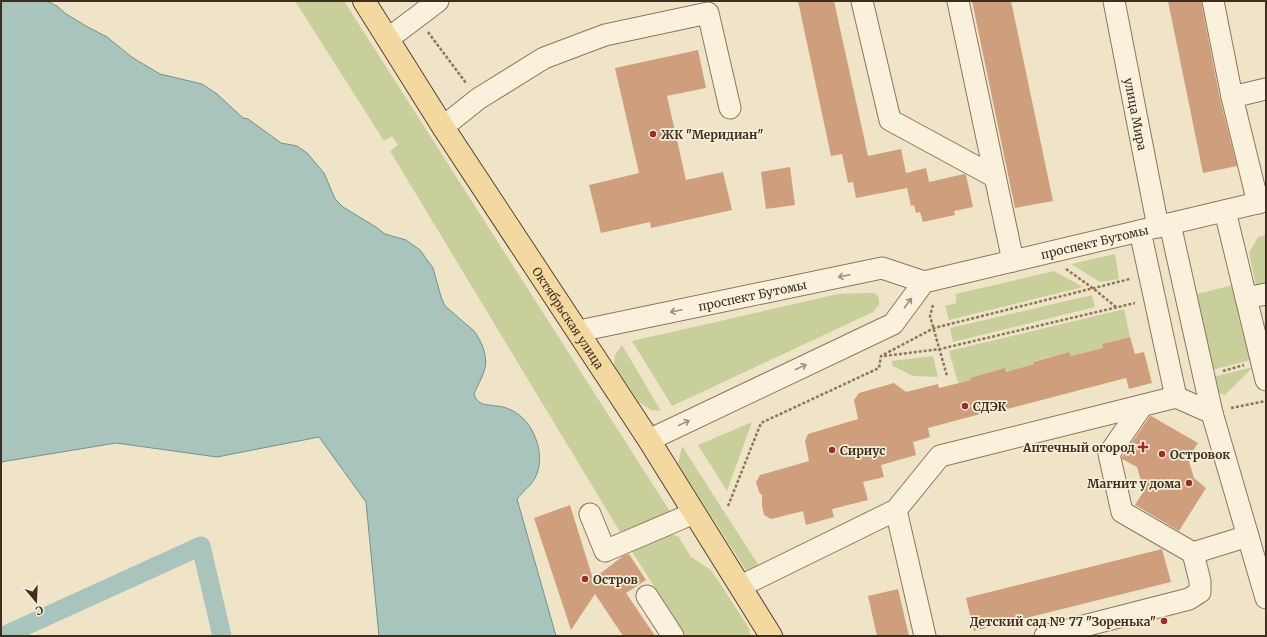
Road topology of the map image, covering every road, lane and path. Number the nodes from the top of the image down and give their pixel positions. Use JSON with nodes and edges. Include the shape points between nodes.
{"nodes":[{"id":1,"x":364,"y":1,"type":"edge"},
{"id":2,"x":438,"y":1,"type":"edge"},
{"id":3,"x":862,"y":1,"type":"edge"},
{"id":4,"x":958,"y":1,"type":"edge"},
{"id":5,"x":1114,"y":1,"type":"edge"},
{"id":6,"x":1213,"y":1,"type":"edge"},
{"id":7,"x":417,"y":17,"type":"junction"},
{"id":8,"x":388,"y":38,"type":"junction"},
{"id":9,"x":1266,"y":89,"type":"edge"},
{"id":10,"x":1232,"y":97,"type":"junction"},
{"id":11,"x":478,"y":98,"type":"junction"},
{"id":12,"x":730,"y":108,"type":"dead end"},
{"id":13,"x":443,"y":127,"type":"junction"},
{"id":14,"x":995,"y":177,"type":"junction"},
{"id":15,"x":1262,"y":202,"type":"edge"},
{"id":16,"x":1225,"y":211,"type":"junction"},
{"id":17,"x":1156,"y":227,"type":"junction"},
{"id":18,"x":1013,"y":261,"type":"junction"},
{"id":19,"x":1060,"y":265,"type":"dead end"},
{"id":20,"x":1150,"y":274,"type":"junction"},
{"id":21,"x":924,"y":282,"type":"junction"},
{"id":22,"x":1094,"y":289,"type":"junction"},
{"id":23,"x":1256,"y":296,"type":"edge"},
{"id":24,"x":1155,"y":298,"type":"junction"},
{"id":25,"x":934,"y":301,"type":"dead end"},
{"id":26,"x":1116,"y":307,"type":"junction"},
{"id":27,"x":934,"y":328,"type":"junction"},
{"id":28,"x":578,"y":331,"type":"junction"},
{"id":29,"x":940,"y":349,"type":"junction"},
{"id":30,"x":881,"y":356,"type":"junction"},
{"id":31,"x":1264,"y":370,"type":"edge"},
{"id":32,"x":1204,"y":375,"type":"junction"},
{"id":33,"x":947,"y":376,"type":"dead end"},
{"id":34,"x":1176,"y":397,"type":"junction"},
{"id":35,"x":1266,"y":401,"type":"edge"},
{"id":36,"x":1142,"y":406,"type":"junction"},
{"id":37,"x":1212,"y":413,"type":"junction"},
{"id":38,"x":649,"y":440,"type":"junction"},
{"id":39,"x":728,"y":506,"type":"dead end"},
{"id":40,"x":896,"y":510,"type":"junction"},
{"id":41,"x":694,"y":513,"type":"junction"},
{"id":42,"x":590,"y":514,"type":"dead end"},
{"id":43,"x":1248,"y":536,"type":"junction"},
{"id":44,"x":1193,"y":552,"type":"junction"},
{"id":45,"x":741,"y":586,"type":"junction"},
{"id":46,"x":647,"y":596,"type":"dead end"},
{"id":47,"x":1266,"y":598,"type":"edge"},
{"id":48,"x":673,"y":636,"type":"edge"},
{"id":49,"x":771,"y":636,"type":"edge"},
{"id":50,"x":925,"y":636,"type":"edge"},
{"id":51,"x":1045,"y":636,"type":"edge"}],
"edges":[{"from":1,"to":8,"type":"main road","name":"Октябрьская улица"},
{"from":2,"to":7,"type":"street"},
{"from":3,"to":14,"type":"street","via":[[890,120]]},
{"from":4,"to":14,"type":"street"},
{"from":5,"to":17,"type":"street","name":"улица Мира"},
{"from":6,"to":10,"type":"street"},
{"from":7,"to":8,"type":"street"},
{"from":7,"to":11,"type":"path"},
{"from":8,"to":13,"type":"main road","name":"Октябрьская улица"},
{"from":9,"to":10,"type":"street"},
{"from":10,"to":15,"type":"street"},
{"from":11,"to":12,"type":"street","via":[[544,58],[605,35],[708,13]]},
{"from":11,"to":13,"type":"street"},
{"from":13,"to":28,"type":"main road","name":"Октябрьская улица"},
{"from":14,"to":18,"type":"street"},
{"from":15,"to":16,"type":"street","name":"проспект Бутомы"},
{"from":16,"to":17,"type":"street","name":"проспект Бутомы"},
{"from":16,"to":23,"type":"street"},
{"from":17,"to":18,"type":"street","name":"проспект Бутомы"},
{"from":17,"to":20,"type":"street"},
{"from":17,"to":32,"type":"street"},
{"from":18,"to":21,"type":"street","name":"проспект Бутомы"},
{"from":19,"to":22,"type":"path"},
{"from":20,"to":22,"type":"path"},
{"from":20,"to":24,"type":"street"},
{"from":21,"to":28,"type":"street","name":"проспект Бутомы","one_way":true,"via":[[882,268]]},
{"from":38,"to":21,"type":"street","one_way":true,"via":[[893,324]]},
{"from":22,"to":26,"type":"path"},
{"from":22,"to":27,"type":"path"},
{"from":23,"to":31,"type":"street"},
{"from":24,"to":26,"type":"path"},
{"from":24,"to":34,"type":"street"},
{"from":25,"to":27,"type":"path","via":[[930,316]]},
{"from":26,"to":29,"type":"path"},
{"from":27,"to":29,"type":"path"},
{"from":27,"to":30,"type":"path"},
{"from":28,"to":38,"type":"main road","name":"Октябрьская улица"},
{"from":29,"to":30,"type":"path"},
{"from":29,"to":33,"type":"path"},
{"from":30,"to":39,"type":"path","via":[[879,368],[761,423]]},
{"from":31,"to":32,"type":"path"},
{"from":32,"to":37,"type":"street"},
{"from":34,"to":36,"type":"street"},
{"from":34,"to":37,"type":"street"},
{"from":35,"to":37,"type":"path"},
{"from":36,"to":40,"type":"street","via":[[940,456]]},
{"from":36,"to":44,"type":"street","via":[[1109,454],[1122,512]]},
{"from":37,"to":43,"type":"street"},
{"from":38,"to":41,"type":"main road","name":"Октябрьская улица"},
{"from":40,"to":45,"type":"street"},
{"from":40,"to":50,"type":"street"},
{"from":41,"to":42,"type":"street","via":[[604,551]]},
{"from":41,"to":45,"type":"main road","name":"Октябрьская улица"},
{"from":43,"to":44,"type":"street"},
{"from":43,"to":47,"type":"street"},
{"from":44,"to":51,"type":"street","via":[[1200,580],[1200,592],[1189,599]]},
{"from":45,"to":49,"type":"main road","name":"Октябрьская улица"},
{"from":46,"to":48,"type":"street"}]}
